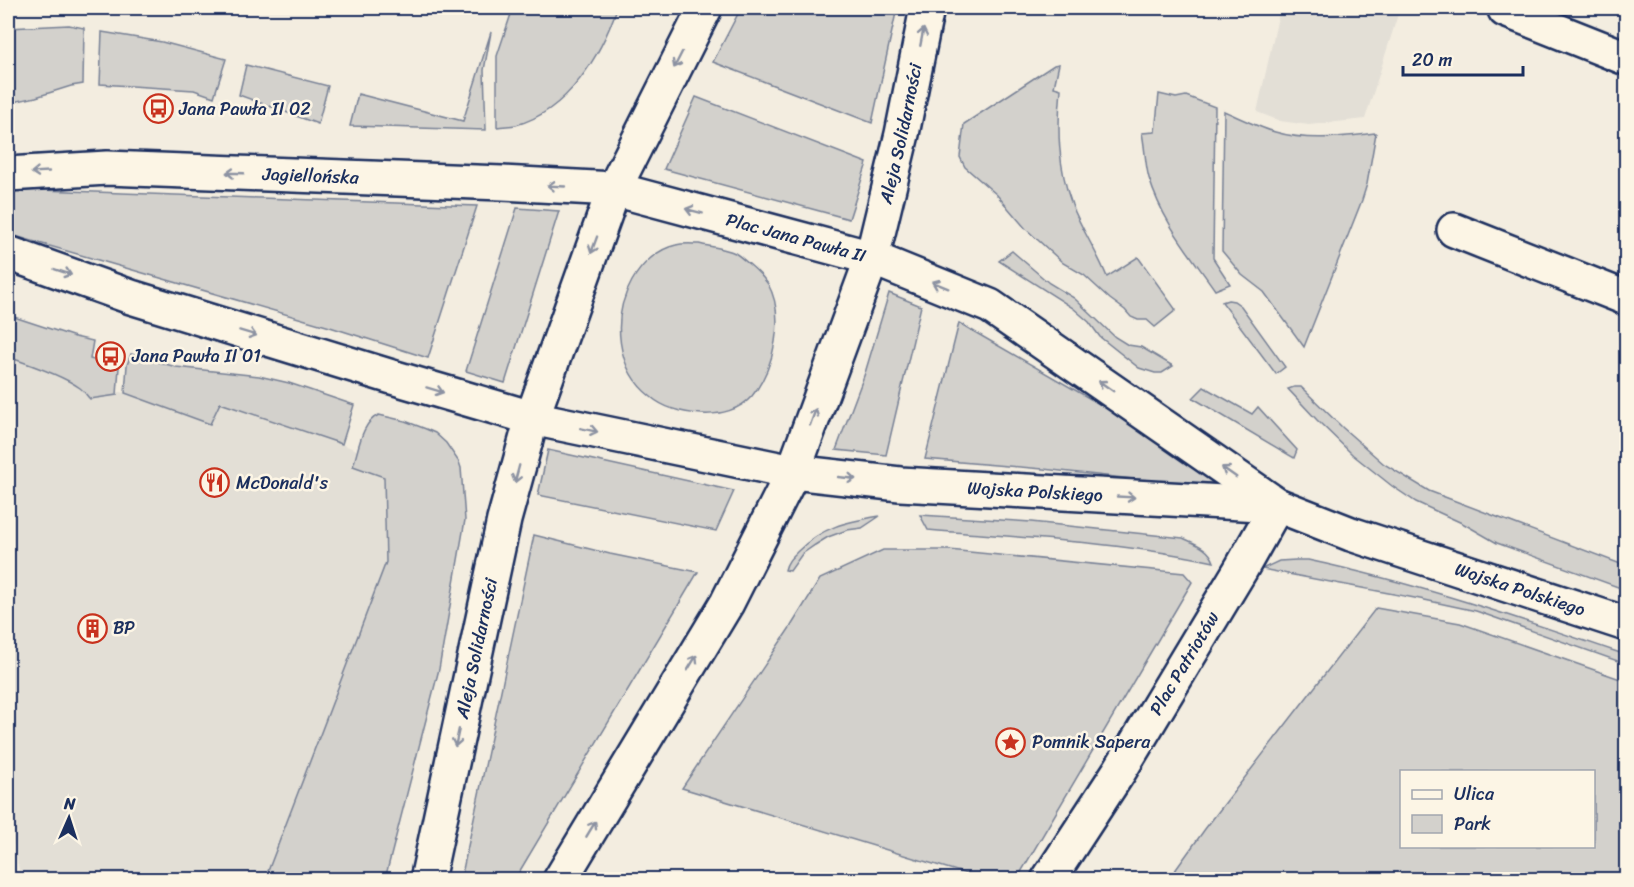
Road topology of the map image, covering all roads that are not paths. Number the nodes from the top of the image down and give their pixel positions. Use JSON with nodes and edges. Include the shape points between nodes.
{"nodes":[{"id":1,"x":705,"y":8,"type":"edge"},
{"id":2,"x":927,"y":8,"type":"edge"},
{"id":3,"x":1505,"y":10,"type":"dead end"},
{"id":4,"x":1626,"y":58,"type":"edge"},
{"id":5,"x":8,"y":174,"type":"edge"},
{"id":6,"x":614,"y":189,"type":"junction"},
{"id":7,"x":1454,"y":230,"type":"dead end"},
{"id":8,"x":8,"y":253,"type":"edge"},
{"id":9,"x":872,"y":258,"type":"junction"},
{"id":10,"x":1626,"y":298,"type":"edge"},
{"id":11,"x":532,"y":418,"type":"junction"},
{"id":12,"x":793,"y":472,"type":"junction"},
{"id":13,"x":1277,"y":505,"type":"junction"},
{"id":14,"x":1626,"y":624,"type":"edge"},
{"id":15,"x":427,"y":879,"type":"edge"},
{"id":16,"x":560,"y":879,"type":"edge"},
{"id":17,"x":1048,"y":879,"type":"edge"}],
"edges":[{"from":1,"to":6,"type":"main road","one_way":true},
{"from":9,"to":2,"type":"main road","name":"Aleja Solidarności","one_way":true,"via":[[903,134]]},
{"from":3,"to":4,"type":"main road"},
{"from":6,"to":5,"type":"main road","name":"Jagiellońska","one_way":true,"via":[[107,168]]},
{"from":9,"to":6,"type":"main road","name":"Plac Jana Pawła II","one_way":true},
{"from":6,"to":11,"type":"main road","one_way":true},
{"from":7,"to":10,"type":"main road"},
{"from":8,"to":11,"type":"main road","one_way":true,"via":[[131,297]]},
{"from":12,"to":9,"type":"main road","name":"Plac Jana Pawła II","one_way":true},
{"from":13,"to":9,"type":"main road","name":"Wojska Polskiego","one_way":true,"via":[[990,306]]},
{"from":11,"to":12,"type":"main road","one_way":true},
{"from":11,"to":15,"type":"main road","name":"Aleja Solidarności","one_way":true,"via":[[504,520]]},
{"from":12,"to":13,"type":"main road","name":"Wojska Polskiego","one_way":true,"via":[[900,484]]},
{"from":16,"to":12,"type":"main road","one_way":true,"via":[[727,603]]},
{"from":13,"to":14,"type":"main road","name":"Wojska Polskiego","via":[[1351,534]]},
{"from":13,"to":17,"type":"main road","name":"Plac Patriotów","via":[[1120,770]]}]}
